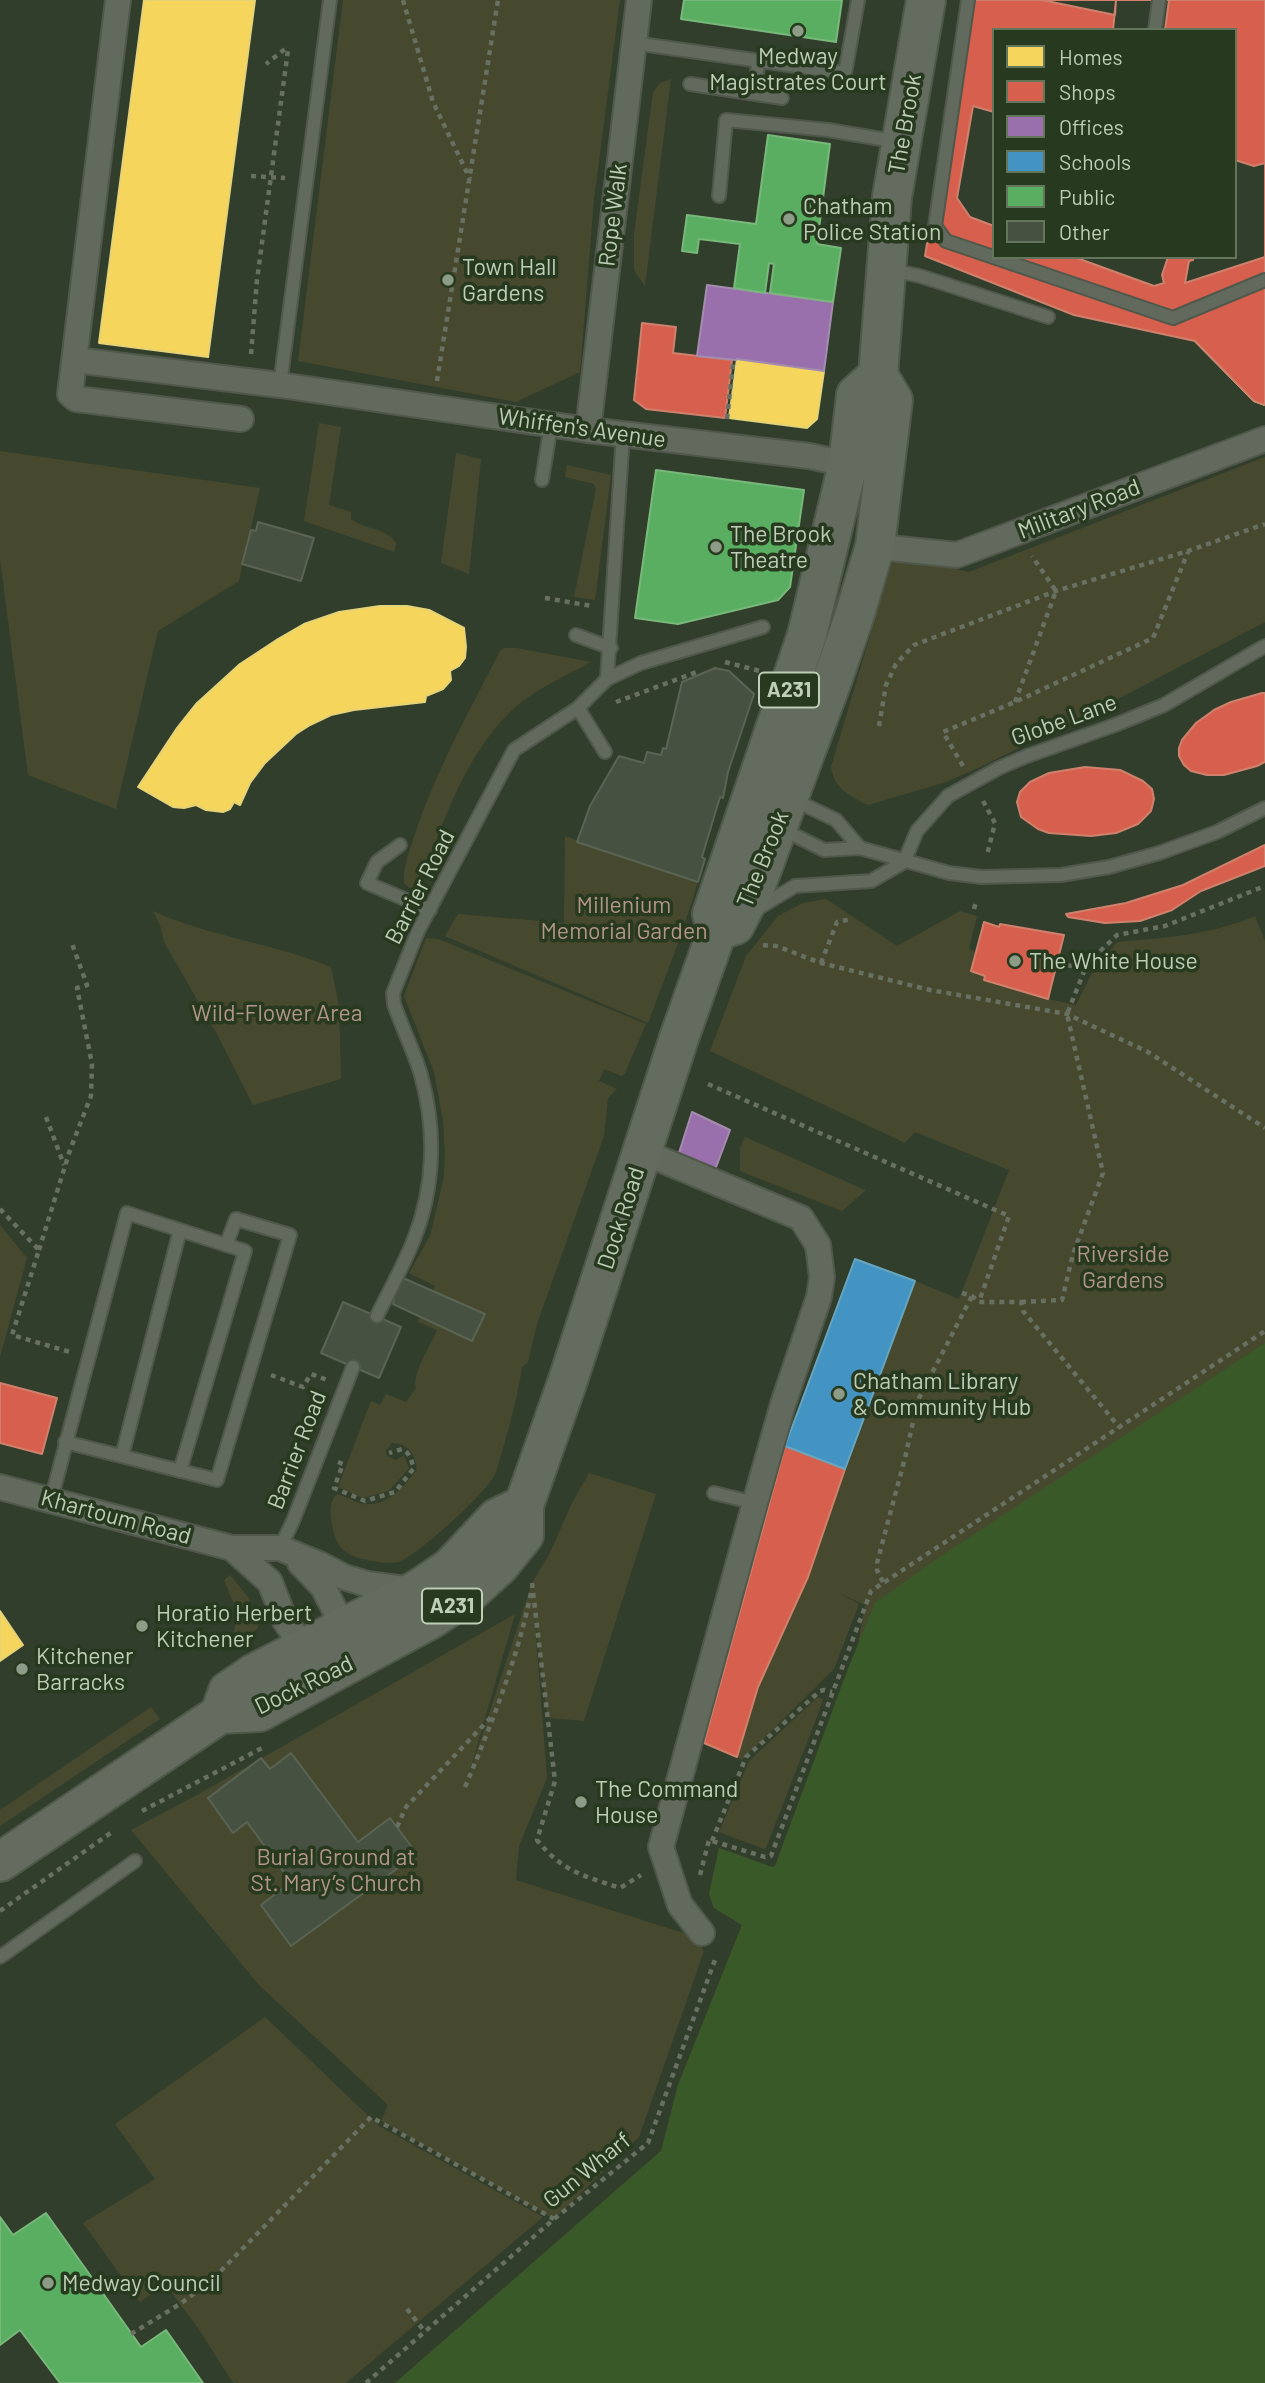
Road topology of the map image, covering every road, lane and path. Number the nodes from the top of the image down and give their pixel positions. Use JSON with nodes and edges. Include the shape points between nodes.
{"nodes":[{"id":1,"x":118,"y":0,"type":"edge"},
{"id":2,"x":330,"y":0,"type":"edge"},
{"id":3,"x":403,"y":0,"type":"edge"},
{"id":4,"x":498,"y":0,"type":"edge"},
{"id":5,"x":639,"y":0,"type":"edge"},
{"id":6,"x":858,"y":0,"type":"edge"},
{"id":7,"x":926,"y":0,"type":"edge"},
{"id":8,"x":968,"y":0,"type":"edge"},
{"id":9,"x":1159,"y":0,"type":"edge"},
{"id":10,"x":1155,"y":28,"type":"edge"},
{"id":11,"x":634,"y":43,"type":"junction"},
{"id":12,"x":758,"y":61,"type":"junction"},
{"id":13,"x":265,"y":64,"type":"dead end"},
{"id":14,"x":690,"y":84,"type":"dead end"},
{"id":15,"x":755,"y":94,"type":"junction"},
{"id":16,"x":782,"y":98,"type":"dead end"},
{"id":17,"x":903,"y":142,"type":"junction"},
{"id":18,"x":251,"y":176,"type":"dead end"},
{"id":19,"x":271,"y":177,"type":"junction"},
{"id":20,"x":280,"y":178,"type":"dead end"},
{"id":21,"x":471,"y":180,"type":"junction"},
{"id":22,"x":719,"y":196,"type":"dead end"},
{"id":23,"x":992,"y":257,"type":"edge"},
{"id":24,"x":999,"y":259,"type":"edge"},
{"id":25,"x":887,"y":270,"type":"junction"},
{"id":26,"x":1265,"y":280,"type":"edge"},
{"id":27,"x":1048,"y":317,"type":"dead end"},
{"id":28,"x":75,"y":360,"type":"junction"},
{"id":29,"x":733,"y":364,"type":"dead end"},
{"id":30,"x":232,"y":379,"type":"junction"},
{"id":31,"x":280,"y":385,"type":"junction"},
{"id":32,"x":433,"y":406,"type":"junction"},
{"id":33,"x":241,"y":419,"type":"dead end"},
{"id":34,"x":727,"y":419,"type":"dead end"},
{"id":35,"x":551,"y":425,"type":"junction"},
{"id":36,"x":588,"y":430,"type":"junction"},
{"id":37,"x":623,"y":434,"type":"junction"},
{"id":38,"x":1265,"y":439,"type":"edge"},
{"id":39,"x":866,"y":468,"type":"junction"},
{"id":40,"x":542,"y":480,"type":"dead end"},
{"id":41,"x":1265,"y":524,"type":"edge"},
{"id":42,"x":1013,"y":534,"type":"junction"},
{"id":43,"x":889,"y":548,"type":"dead end"},
{"id":44,"x":1188,"y":551,"type":"junction"},
{"id":45,"x":1056,"y":591,"type":"junction"},
{"id":46,"x":545,"y":598,"type":"dead end"},
{"id":47,"x":589,"y":605,"type":"dead end"},
{"id":48,"x":762,"y":627,"type":"dead end"},
{"id":49,"x":576,"y":635,"type":"dead end"},
{"id":50,"x":1265,"y":646,"type":"edge"},
{"id":51,"x":611,"y":648,"type":"junction"},
{"id":52,"x":724,"y":662,"type":"dead end"},
{"id":53,"x":700,"y":670,"type":"dead end"},
{"id":54,"x":767,"y":673,"type":"dead end"},
{"id":55,"x":607,"y":679,"type":"junction"},
{"id":56,"x":1015,"y":702,"type":"junction"},
{"id":57,"x":581,"y":713,"type":"junction"},
{"id":58,"x":879,"y":726,"type":"dead end"},
{"id":59,"x":605,"y":752,"type":"dead end"},
{"id":60,"x":972,"y":782,"type":"junction"},
{"id":61,"x":769,"y":807,"type":"junction"},
{"id":62,"x":1265,"y":808,"type":"edge"},
{"id":63,"x":400,"y":845,"type":"dead end"},
{"id":64,"x":860,"y":848,"type":"junction"},
{"id":65,"x":987,"y":855,"type":"dead end"},
{"id":66,"x":904,"y":862,"type":"junction"},
{"id":67,"x":1265,"y":887,"type":"edge"},
{"id":68,"x":976,"y":901,"type":"dead end"},
{"id":69,"x":430,"y":909,"type":"junction"},
{"id":70,"x":974,"y":909,"type":"dead end"},
{"id":71,"x":852,"y":919,"type":"dead end"},
{"id":72,"x":734,"y":933,"type":"junction"},
{"id":73,"x":71,"y":940,"type":"dead end"},
{"id":74,"x":821,"y":962,"type":"junction"},
{"id":75,"x":1057,"y":964,"type":"dead end"},
{"id":76,"x":1087,"y":964,"type":"junction"},
{"id":77,"x":1067,"y":1014,"type":"junction"},
{"id":78,"x":708,"y":1084,"type":"dead end"},
{"id":79,"x":46,"y":1117,"type":"dead end"},
{"id":80,"x":1265,"y":1128,"type":"edge"},
{"id":81,"x":643,"y":1152,"type":"junction"},
{"id":82,"x":65,"y":1166,"type":"junction"},
{"id":83,"x":0,"y":1209,"type":"edge"},
{"id":84,"x":180,"y":1230,"type":"junction"},
{"id":85,"x":226,"y":1245,"type":"junction"},
{"id":86,"x":39,"y":1250,"type":"junction"},
{"id":87,"x":962,"y":1293,"type":"dead end"},
{"id":88,"x":972,"y":1296,"type":"junction"},
{"id":89,"x":979,"y":1302,"type":"junction"},
{"id":90,"x":1021,"y":1302,"type":"junction"},
{"id":91,"x":377,"y":1316,"type":"dead end"},
{"id":92,"x":1265,"y":1331,"type":"edge"},
{"id":93,"x":87,"y":1357,"type":"junction"},
{"id":94,"x":353,"y":1367,"type":"dead end"},
{"id":95,"x":250,"y":1368,"type":"junction"},
{"id":96,"x":344,"y":1386,"type":"junction"},
{"id":97,"x":1119,"y":1427,"type":"junction"},
{"id":98,"x":65,"y":1442,"type":"junction"},
{"id":99,"x":388,"y":1453,"type":"dead end"},
{"id":100,"x":318,"y":1455,"type":"junction"},
{"id":101,"x":122,"y":1456,"type":"junction"},
{"id":102,"x":180,"y":1471,"type":"junction"},
{"id":103,"x":0,"y":1487,"type":"edge"},
{"id":104,"x":334,"y":1488,"type":"junction"},
{"id":105,"x":713,"y":1493,"type":"dead end"},
{"id":106,"x":331,"y":1494,"type":"dead end"},
{"id":107,"x":51,"y":1500,"type":"junction"},
{"id":108,"x":755,"y":1503,"type":"junction"},
{"id":109,"x":524,"y":1505,"type":"junction"},
{"id":110,"x":232,"y":1548,"type":"junction"},
{"id":111,"x":280,"y":1548,"type":"junction"},
{"id":112,"x":525,"y":1579,"type":"dead end"},
{"id":113,"x":883,"y":1582,"type":"junction"},
{"id":114,"x":532,"y":1583,"type":"dead end"},
{"id":115,"x":417,"y":1590,"type":"junction"},
{"id":116,"x":343,"y":1626,"type":"junction"},
{"id":117,"x":304,"y":1648,"type":"junction"},
{"id":118,"x":336,"y":1669,"type":"junction"},
{"id":119,"x":832,"y":1692,"type":"junction"},
{"id":120,"x":497,"y":1711,"type":"junction"},
{"id":121,"x":220,"y":1714,"type":"junction"},
{"id":122,"x":465,"y":1787,"type":"dead end"},
{"id":123,"x":397,"y":1827,"type":"dead end"},
{"id":124,"x":712,"y":1841,"type":"junction"},
{"id":125,"x":665,"y":1859,"type":"junction"},
{"id":126,"x":135,"y":1861,"type":"dead end"},
{"id":127,"x":0,"y":1862,"type":"edge"},
{"id":128,"x":702,"y":1933,"type":"junction"},
{"id":129,"x":0,"y":1957,"type":"edge"},
{"id":130,"x":554,"y":2219,"type":"junction"},
{"id":131,"x":407,"y":2309,"type":"dead end"},
{"id":132,"x":425,"y":2332,"type":"junction"},
{"id":133,"x":131,"y":2334,"type":"dead end"},
{"id":134,"x":366,"y":2383,"type":"edge"}],
"edges":[{"from":1,"to":28,"type":"street"},
{"from":2,"to":31,"type":"lane"},
{"from":3,"to":21,"type":"path","via":[[433,102]]},
{"from":4,"to":21,"type":"path"},
{"from":5,"to":11,"type":"street","name":"Rope Walk"},
{"from":6,"to":12,"type":"lane","via":[[845,73]]},
{"from":7,"to":17,"type":"main road","name":"The Brook","number":"A231"},
{"from":8,"to":23,"type":"lane","via":[[935,226],[946,241]]},
{"from":9,"to":10,"type":"lane"},
{"from":11,"to":12,"type":"lane"},
{"from":11,"to":36,"type":"street","name":"Rope Walk"},
{"from":12,"to":15,"type":"lane"},
{"from":13,"to":19,"type":"path","via":[[288,50]]},
{"from":14,"to":15,"type":"lane"},
{"from":15,"to":16,"type":"lane"},
{"from":17,"to":22,"type":"lane","via":[[726,120]]},
{"from":17,"to":25,"type":"main road","name":"The Brook","number":"A231","via":[[892,197]]},
{"from":18,"to":19,"type":"path"},
{"from":19,"to":20,"type":"path"},
{"from":19,"to":30,"type":"path","via":[[250,358]]},
{"from":21,"to":32,"type":"path"},
{"from":24,"to":26,"type":"lane","via":[[1173,318]]},
{"from":25,"to":27,"type":"lane"},
{"from":25,"to":39,"type":"main road","name":"The Brook","number":"A231","via":[[878,375],[856,395]]},
{"from":28,"to":30,"type":"street","name":"Whiffen's Avenue"},
{"from":28,"to":33,"type":"street","via":[[70,392],[76,399]]},
{"from":29,"to":34,"type":"path"},
{"from":30,"to":31,"type":"street","name":"Whiffen's Avenue"},
{"from":31,"to":32,"type":"street","name":"Whiffen's Avenue"},
{"from":32,"to":35,"type":"street","name":"Whiffen's Avenue"},
{"from":35,"to":36,"type":"street","name":"Whiffen's Avenue"},
{"from":35,"to":40,"type":"lane"},
{"from":36,"to":37,"type":"street","name":"Whiffen's Avenue"},
{"from":37,"to":39,"type":"street","name":"Whiffen's Avenue","via":[[808,456]]},
{"from":37,"to":51,"type":"lane"},
{"from":38,"to":42,"type":"street","name":"Military Road"},
{"from":39,"to":61,"type":"main road","name":"The Brook","number":"A231","via":[[807,635]]},
{"from":41,"to":44,"type":"path"},
{"from":42,"to":43,"type":"street","name":"Military Road","via":[[957,555]]},
{"from":42,"to":45,"type":"path"},
{"from":44,"to":45,"type":"path"},
{"from":44,"to":56,"type":"path","via":[[1153,638]]},
{"from":45,"to":56,"type":"path"},
{"from":45,"to":58,"type":"path","via":[[914,645],[896,664],[886,685]]},
{"from":46,"to":47,"type":"path"},
{"from":48,"to":55,"type":"lane","name":"Barrier Road","via":[[641,663]]},
{"from":49,"to":51,"type":"lane"},
{"from":50,"to":60,"type":"lane","name":"Globe Lane","via":[[1164,705],[1027,755]]},
{"from":51,"to":55,"type":"lane"},
{"from":52,"to":54,"type":"path"},
{"from":53,"to":57,"type":"path"},
{"from":55,"to":57,"type":"lane","name":"Barrier Road"},
{"from":56,"to":60,"type":"path","via":[[943,732]]},
{"from":57,"to":59,"type":"lane"},
{"from":57,"to":69,"type":"lane","name":"Barrier Road","via":[[514,750]]},
{"from":60,"to":65,"type":"path","via":[[995,823]]},
{"from":60,"to":66,"type":"lane","name":"Globe Lane","via":[[934,810],[917,831]]},
{"from":61,"to":64,"type":"lane","via":[[836,820]]},
{"from":61,"to":64,"type":"lane","via":[[824,850]]},
{"from":61,"to":72,"type":"main road","name":"The Brook","number":"A231","via":[[712,914]]},
{"from":62,"to":66,"type":"lane","via":[[1159,853],[1061,875],[982,877]]},
{"from":63,"to":69,"type":"lane","via":[[377,862],[367,883]]},
{"from":64,"to":66,"type":"lane"},
{"from":66,"to":72,"type":"lane","via":[[871,881],[795,886],[755,910]]},
{"from":67,"to":76,"type":"path","via":[[1165,926],[1117,935]]},
{"from":68,"to":70,"type":"path"},
{"from":69,"to":91,"type":"lane","name":"Barrier Road","via":[[394,993],[422,1079],[432,1164],[416,1236]]},
{"from":71,"to":74,"type":"path","via":[[837,922]]},
{"from":72,"to":74,"type":"path"},
{"from":72,"to":81,"type":"main road","name":"Dock Road","number":"A231","via":[[679,1038]]},
{"from":73,"to":82,"type":"path","via":[[87,985],[77,988],[92,1075],[91,1096]]},
{"from":74,"to":77,"type":"path","via":[[930,990]]},
{"from":75,"to":76,"type":"path"},
{"from":76,"to":77,"type":"path"},
{"from":77,"to":80,"type":"path","via":[[1148,1052]]},
{"from":77,"to":90,"type":"path","via":[[1103,1173],[1073,1254],[1062,1300]]},
{"from":78,"to":89,"type":"path","via":[[1009,1216]]},
{"from":79,"to":82,"type":"path"},
{"from":81,"to":108,"type":"street","via":[[802,1218],[818,1245],[819,1297]]},
{"from":81,"to":109,"type":"main road","name":"Dock Road","number":"A231"},
{"from":82,"to":86,"type":"path"},
{"from":83,"to":86,"type":"path"},
{"from":84,"to":85,"type":"lane"},
{"from":84,"to":93,"type":"lane","via":[[127,1213]]},
{"from":84,"to":101,"type":"lane"},
{"from":85,"to":95,"type":"lane","via":[[236,1219],[290,1235]]},
{"from":85,"to":102,"type":"lane","via":[[245,1251]]},
{"from":86,"to":93,"type":"path","via":[[12,1335]]},
{"from":87,"to":88,"type":"path"},
{"from":88,"to":89,"type":"path"},
{"from":88,"to":113,"type":"path","via":[[918,1400],[877,1563]]},
{"from":89,"to":90,"type":"path"},
{"from":90,"to":97,"type":"path","via":[[1023,1311]]},
{"from":92,"to":97,"type":"path"},
{"from":93,"to":98,"type":"lane"},
{"from":94,"to":96,"type":"lane","name":"Barrier Road"},
{"from":95,"to":96,"type":"path","via":[[303,1387],[311,1374]]},
{"from":95,"to":102,"type":"lane","via":[[217,1480]]},
{"from":96,"to":100,"type":"lane","name":"Barrier Road"},
{"from":97,"to":113,"type":"path"},
{"from":98,"to":101,"type":"lane"},
{"from":98,"to":107,"type":"lane"},
{"from":99,"to":104,"type":"path","via":[[406,1451],[414,1468],[395,1492],[365,1501]]},
{"from":100,"to":104,"type":"path","via":[[343,1464]]},
{"from":100,"to":111,"type":"lane","name":"Barrier Road"},
{"from":101,"to":102,"type":"lane"},
{"from":103,"to":107,"type":"street","name":"Khartoum Road"},
{"from":104,"to":106,"type":"path"},
{"from":105,"to":108,"type":"lane"},
{"from":107,"to":110,"type":"street","name":"Khartoum Road"},
{"from":108,"to":125,"type":"street","via":[[661,1847]]},
{"from":109,"to":115,"type":"main road","name":"Dock Road","number":"A231","via":[[497,1518],[450,1567]]},
{"from":109,"to":118,"type":"main road","name":"Dock Road","number":"A231","via":[[524,1535],[466,1596],[422,1625]]},
{"from":110,"to":111,"type":"street","name":"Khartoum Road"},
{"from":110,"to":117,"type":"street","name":"Khartoum Road","via":[[270,1582],[285,1621]]},
{"from":111,"to":115,"type":"street","name":"Khartoum Road","via":[[353,1580]]},
{"from":111,"to":116,"type":"street","via":[[323,1587]]},
{"from":112,"to":120,"type":"path","via":[[531,1592],[525,1622]]},
{"from":113,"to":119,"type":"path","via":[[869,1594]]},
{"from":114,"to":125,"type":"path","via":[[555,1781],[537,1840],[553,1859],[574,1872],[620,1888]]},
{"from":115,"to":116,"type":"main road","name":"Dock Road","number":"A231"},
{"from":116,"to":117,"type":"main road","name":"Dock Road","number":"A231"},
{"from":116,"to":118,"type":"street"},
{"from":117,"to":118,"type":"street","name":"Khartoum Road"},
{"from":117,"to":121,"type":"main road","name":"Dock Road","number":"A231","via":[[228,1691]]},
{"from":118,"to":121,"type":"main road","name":"Dock Road","number":"A231","via":[[259,1712]]},
{"from":119,"to":124,"type":"path","via":[[820,1691],[746,1758]]},
{"from":119,"to":124,"type":"path","via":[[770,1857]]},
{"from":120,"to":122,"type":"path"},
{"from":120,"to":123,"type":"path","via":[[406,1807]]},
{"from":121,"to":127,"type":"main road","name":"Dock Road","number":"A231"},
{"from":124,"to":128,"type":"path","via":[[694,1899]]},
{"from":125,"to":128,"type":"street","via":[[680,1905]]},
{"from":126,"to":129,"type":"lane"},
{"from":128,"to":130,"type":"path","name":"Gun Wharf","via":[[724,1937],[648,2143]]},
{"from":130,"to":132,"type":"path","name":"Gun Wharf"},
{"from":130,"to":133,"type":"path","via":[[371,2117],[211,2281]]},
{"from":131,"to":132,"type":"path"},
{"from":132,"to":134,"type":"path","name":"Gun Wharf"}]}
